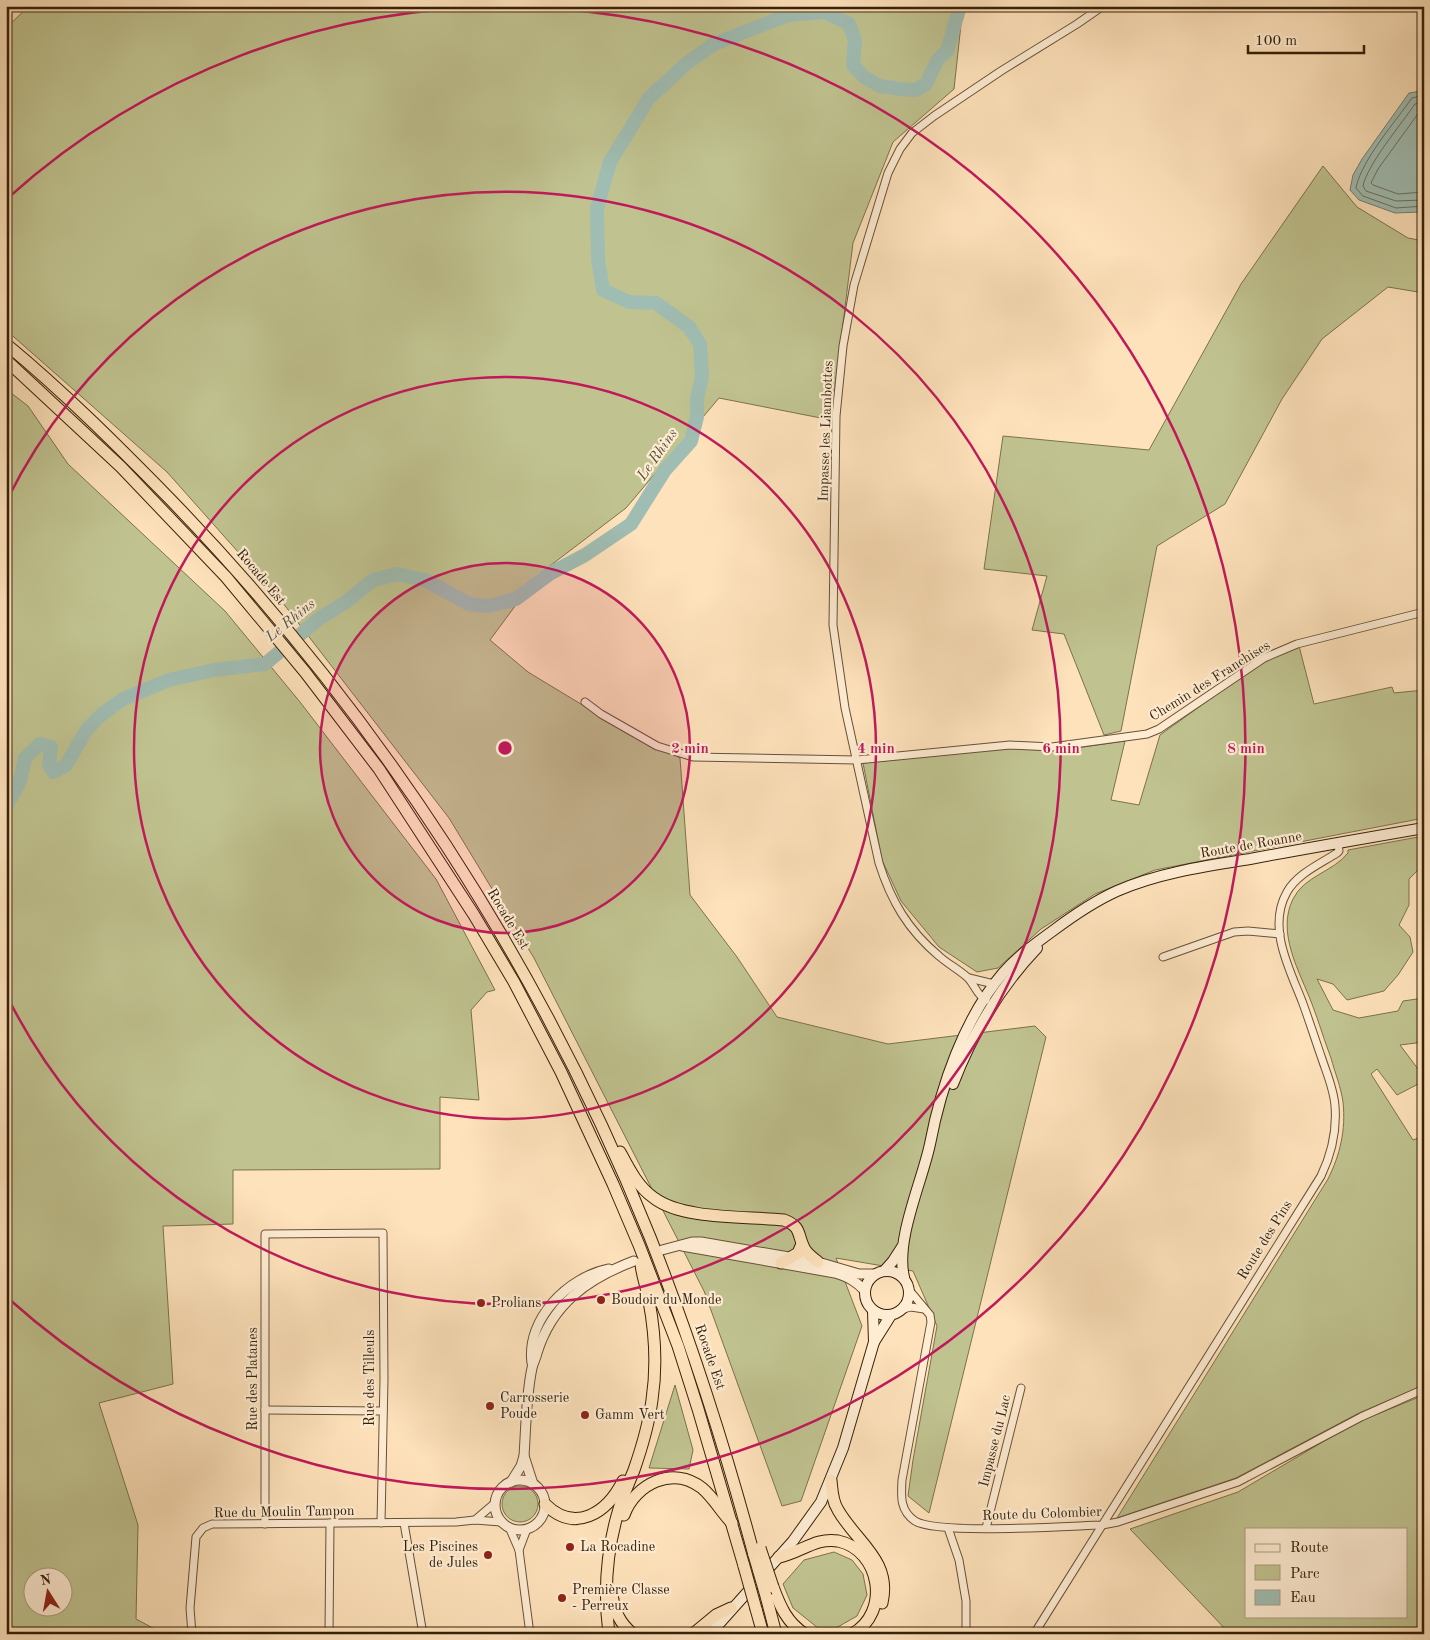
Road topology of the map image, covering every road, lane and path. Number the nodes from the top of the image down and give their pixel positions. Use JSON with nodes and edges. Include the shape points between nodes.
{"nodes":[{"id":1,"x":1103,"y":6,"type":"edge"},
{"id":2,"x":6,"y":344,"type":"edge"},
{"id":3,"x":6,"y":360,"type":"edge"},
{"id":4,"x":1424,"y":612,"type":"edge"},
{"id":5,"x":585,"y":702,"type":"dead end"},
{"id":6,"x":857,"y":760,"type":"junction"},
{"id":7,"x":1424,"y":828,"type":"edge"},
{"id":8,"x":1338,"y":843,"type":"junction"},
{"id":9,"x":1057,"y":928,"type":"junction"},
{"id":10,"x":1280,"y":934,"type":"junction"},
{"id":11,"x":1163,"y":957,"type":"dead end"},
{"id":12,"x":969,"y":978,"type":"junction"},
{"id":13,"x":994,"y":984,"type":"junction"},
{"id":14,"x":991,"y":999,"type":"junction"},
{"id":15,"x":590,"y":1102,"type":"junction"},
{"id":16,"x":265,"y":1234,"type":"joint"},
{"id":17,"x":802,"y":1244,"type":"junction"},
{"id":18,"x":639,"y":1245,"type":"junction"},
{"id":19,"x":682,"y":1246,"type":"junction"},
{"id":20,"x":902,"y":1247,"type":"junction"},
{"id":21,"x":662,"y":1250,"type":"dead end"},
{"id":22,"x":792,"y":1258,"type":"junction"},
{"id":23,"x":634,"y":1262,"type":"dead end"},
{"id":24,"x":818,"y":1262,"type":"junction"},
{"id":25,"x":781,"y":1264,"type":"junction"},
{"id":26,"x":880,"y":1272,"type":"junction"},
{"id":27,"x":904,"y":1277,"type":"junction"},
{"id":28,"x":910,"y":1290,"type":"junction"},
{"id":29,"x":865,"y":1291,"type":"junction"},
{"id":30,"x":903,"y":1309,"type":"junction"},
{"id":31,"x":924,"y":1309,"type":"junction"},
{"id":32,"x":873,"y":1311,"type":"junction"},
{"id":33,"x":891,"y":1315,"type":"junction"},
{"id":34,"x":874,"y":1342,"type":"junction"},
{"id":35,"x":1021,"y":1388,"type":"dead end"},
{"id":36,"x":1424,"y":1389,"type":"edge"},
{"id":37,"x":265,"y":1410,"type":"junction"},
{"id":38,"x":383,"y":1411,"type":"junction"},
{"id":39,"x":524,"y":1456,"type":"junction"},
{"id":40,"x":634,"y":1469,"type":"junction"},
{"id":41,"x":831,"y":1480,"type":"junction"},
{"id":42,"x":511,"y":1482,"type":"junction"},
{"id":43,"x":533,"y":1484,"type":"junction"},
{"id":44,"x":495,"y":1503,"type":"junction"},
{"id":45,"x":545,"y":1504,"type":"junction"},
{"id":46,"x":474,"y":1520,"type":"junction"},
{"id":47,"x":501,"y":1522,"type":"junction"},
{"id":48,"x":330,"y":1523,"type":"junction"},
{"id":49,"x":382,"y":1523,"type":"junction"},
{"id":50,"x":404,"y":1523,"type":"junction"},
{"id":51,"x":265,"y":1524,"type":"junction"},
{"id":52,"x":733,"y":1524,"type":"junction"},
{"id":53,"x":1102,"y":1525,"type":"junction"},
{"id":54,"x":509,"y":1528,"type":"junction"},
{"id":55,"x":948,"y":1528,"type":"junction"},
{"id":56,"x":986,"y":1528,"type":"junction"},
{"id":57,"x":527,"y":1529,"type":"junction"},
{"id":58,"x":519,"y":1550,"type":"junction"},
{"id":59,"x":780,"y":1557,"type":"junction"},
{"id":60,"x":769,"y":1592,"type":"junction"},
{"id":61,"x":731,"y":1608,"type":"junction"},
{"id":62,"x":192,"y":1634,"type":"edge"},
{"id":63,"x":329,"y":1634,"type":"edge"},
{"id":64,"x":423,"y":1634,"type":"edge"},
{"id":65,"x":530,"y":1634,"type":"edge"},
{"id":66,"x":609,"y":1634,"type":"edge"},
{"id":67,"x":632,"y":1634,"type":"edge"},
{"id":68,"x":693,"y":1634,"type":"edge"},
{"id":69,"x":710,"y":1634,"type":"edge"},
{"id":70,"x":763,"y":1634,"type":"edge"},
{"id":71,"x":776,"y":1634,"type":"edge"},
{"id":72,"x":804,"y":1634,"type":"edge"},
{"id":73,"x":852,"y":1634,"type":"edge"},
{"id":74,"x":868,"y":1634,"type":"edge"},
{"id":75,"x":966,"y":1634,"type":"edge"},
{"id":76,"x":1034,"y":1634,"type":"edge"}],
"edges":[{"from":1,"to":6,"type":"street","name":"Impasse les Liambottes","via":[[1001,71],[912,134],[900,148],[875,210],[854,285],[843,346],[836,416],[833,625]]},
{"from":2,"to":15,"type":"highway","name":"Rocade Est","via":[[127,455],[228,560],[371,736],[444,841],[525,976]]},
{"from":3,"to":18,"type":"highway","name":"Rocade Est","via":[[122,467],[213,563],[305,672],[379,769],[509,974],[561,1072]]},
{"from":4,"to":6,"type":"street","name":"Chemin des Franchises","via":[[1297,644],[1264,658],[1147,734],[1052,747],[1010,745]]},
{"from":5,"to":6,"type":"street","name":"Chemin des Franchises","via":[[657,746],[693,757]]},
{"from":6,"to":12,"type":"street","name":"Impasse les Liambottes","via":[[879,863],[894,903],[923,941]]},
{"from":7,"to":8,"type":"main road","name":"Route de Roanne"},
{"from":8,"to":9,"type":"main road","name":"Route de Roanne","via":[[1175,873],[1118,891]]},
{"from":8,"to":10,"type":"street","name":"Route des Pins","via":[[1337,853],[1301,876],[1286,893],[1280,914]]},
{"from":9,"to":13,"type":"main road","via":[[1023,953]]},
{"from":9,"to":14,"type":"main road"},
{"from":10,"to":11,"type":"street","via":[[1234,932]]},
{"from":10,"to":53,"type":"street","name":"Route des Pins","via":[[1334,1097],[1335,1129],[1331,1154],[1321,1176]]},
{"from":12,"to":13,"type":"street"},
{"from":12,"to":14,"type":"street"},
{"from":13,"to":14,"type":"main road"},
{"from":13,"to":14,"type":"main road","via":[[997,987]]},
{"from":14,"to":20,"type":"main road","via":[[965,1032],[954,1062]]},
{"from":15,"to":17,"type":"highway","via":[[602,1112],[629,1169],[654,1198],[688,1212],[784,1220],[796,1226]]},
{"from":15,"to":60,"type":"highway","name":"Rocade Est","bridge":true,"via":[[649,1236],[689,1341]]},
{"from":16,"to":37,"type":"street","name":"Rue des Platanes"},
{"from":16,"to":38,"type":"street","name":"Rue des Tilleuls","via":[[383,1233]]},
{"from":17,"to":22,"type":"highway"},
{"from":17,"to":24,"type":"highway"},
{"from":18,"to":40,"type":"highway","via":[[652,1315],[655,1355],[652,1399]]},
{"from":18,"to":52,"type":"highway","name":"Rocade Est","via":[[678,1346]]},
{"from":19,"to":21,"type":"street"},
{"from":19,"to":22,"type":"street","via":[[700,1242]]},
{"from":19,"to":25,"type":"street"},
{"from":20,"to":26,"type":"main road","via":[[894,1261]]},
{"from":20,"to":27,"type":"main road"},
{"from":22,"to":24,"type":"street"},
{"from":22,"to":25,"type":"highway"},
{"from":23,"to":39,"type":"street","via":[[582,1279],[557,1298],[543,1316],[532,1348]]},
{"from":24,"to":26,"type":"street","via":[[859,1274]]},
{"from":25,"to":29,"type":"street","via":[[848,1277]]},
{"from":26,"to":27,"type":"main road","via":[[895,1272]]},
{"from":26,"to":29,"type":"main road","via":[[866,1284]]},
{"from":27,"to":28,"type":"main road"},
{"from":28,"to":30,"type":"main road","via":[[909,1300]]},
{"from":28,"to":31,"type":"street"},
{"from":29,"to":32,"type":"main road","via":[[866,1302]]},
{"from":30,"to":31,"type":"street"},
{"from":30,"to":33,"type":"main road"},
{"from":31,"to":55,"type":"street","name":"Route du Colombier","via":[[931,1318],[930,1330],[902,1480],[902,1502],[907,1514],[916,1522]]},
{"from":32,"to":33,"type":"main road"},
{"from":32,"to":34,"type":"main road"},
{"from":33,"to":34,"type":"main road"},
{"from":34,"to":41,"type":"main road"},
{"from":35,"to":56,"type":"street","name":"Impasse du Lac"},
{"from":36,"to":53,"type":"street","name":"Route du Colombier","via":[[1361,1417],[1238,1482],[1146,1514]]},
{"from":37,"to":38,"type":"street"},
{"from":37,"to":51,"type":"street","name":"Rue des Platanes"},
{"from":38,"to":49,"type":"street","name":"Rue des Tilleuls"},
{"from":39,"to":42,"type":"street"},
{"from":39,"to":43,"type":"street"},
{"from":40,"to":45,"type":"highway","via":[[609,1503],[585,1517],[570,1519]]},
{"from":40,"to":66,"type":"highway","via":[[617,1515],[608,1556]]},
{"from":41,"to":59,"type":"main road","via":[[821,1502]]},
{"from":41,"to":74,"type":"highway","via":[[838,1511],[874,1557],[883,1578],[882,1605]]},
{"from":42,"to":43,"type":"street","via":[[522,1480]]},
{"from":42,"to":44,"type":"street","via":[[500,1490]]},
{"from":43,"to":45,"type":"street","via":[[541,1492]]},
{"from":44,"to":46,"type":"street"},
{"from":44,"to":47,"type":"street"},
{"from":45,"to":57,"type":"street","via":[[541,1519]]},
{"from":46,"to":47,"type":"street","name":"Rue du Moulin Tampon"},
{"from":46,"to":50,"type":"street","name":"Rue du Moulin Tampon"},
{"from":47,"to":54,"type":"street"},
{"from":48,"to":49,"type":"street","name":"Rue du Moulin Tampon"},
{"from":48,"to":51,"type":"street","name":"Rue du Moulin Tampon"},
{"from":48,"to":63,"type":"street"},
{"from":49,"to":50,"type":"street","name":"Rue du Moulin Tampon"},
{"from":50,"to":64,"type":"street"},
{"from":51,"to":62,"type":"street","name":"Rue du Moulin Tampon","via":[[212,1524],[203,1528],[196,1537],[190,1608]]},
{"from":52,"to":67,"type":"highway","via":[[708,1493],[691,1481],[656,1480],[634,1496],[621,1521],[612,1586],[616,1612]]},
{"from":52,"to":70,"type":"highway","name":"Rocade Est","bridge":true},
{"from":53,"to":56,"type":"street","name":"Route du Colombier"},
{"from":53,"to":76,"type":"street","name":"Route des Pins"},
{"from":54,"to":57,"type":"street"},
{"from":54,"to":58,"type":"street"},
{"from":55,"to":56,"type":"street","name":"Route du Colombier"},
{"from":55,"to":75,"type":"street","via":[[960,1560],[966,1601]]},
{"from":57,"to":58,"type":"street"},
{"from":58,"to":65,"type":"street"},
{"from":59,"to":61,"type":"main road"},
{"from":59,"to":73,"type":"highway","via":[[828,1540],[848,1544],[863,1555],[875,1575],[876,1599],[865,1623]]},
{"from":60,"to":71,"type":"highway","name":"Rocade Est"},
{"from":60,"to":72,"type":"highway","via":[[796,1629]]},
{"from":61,"to":68,"type":"highway","via":[[716,1615]]},
{"from":61,"to":69,"type":"main road"}]}
